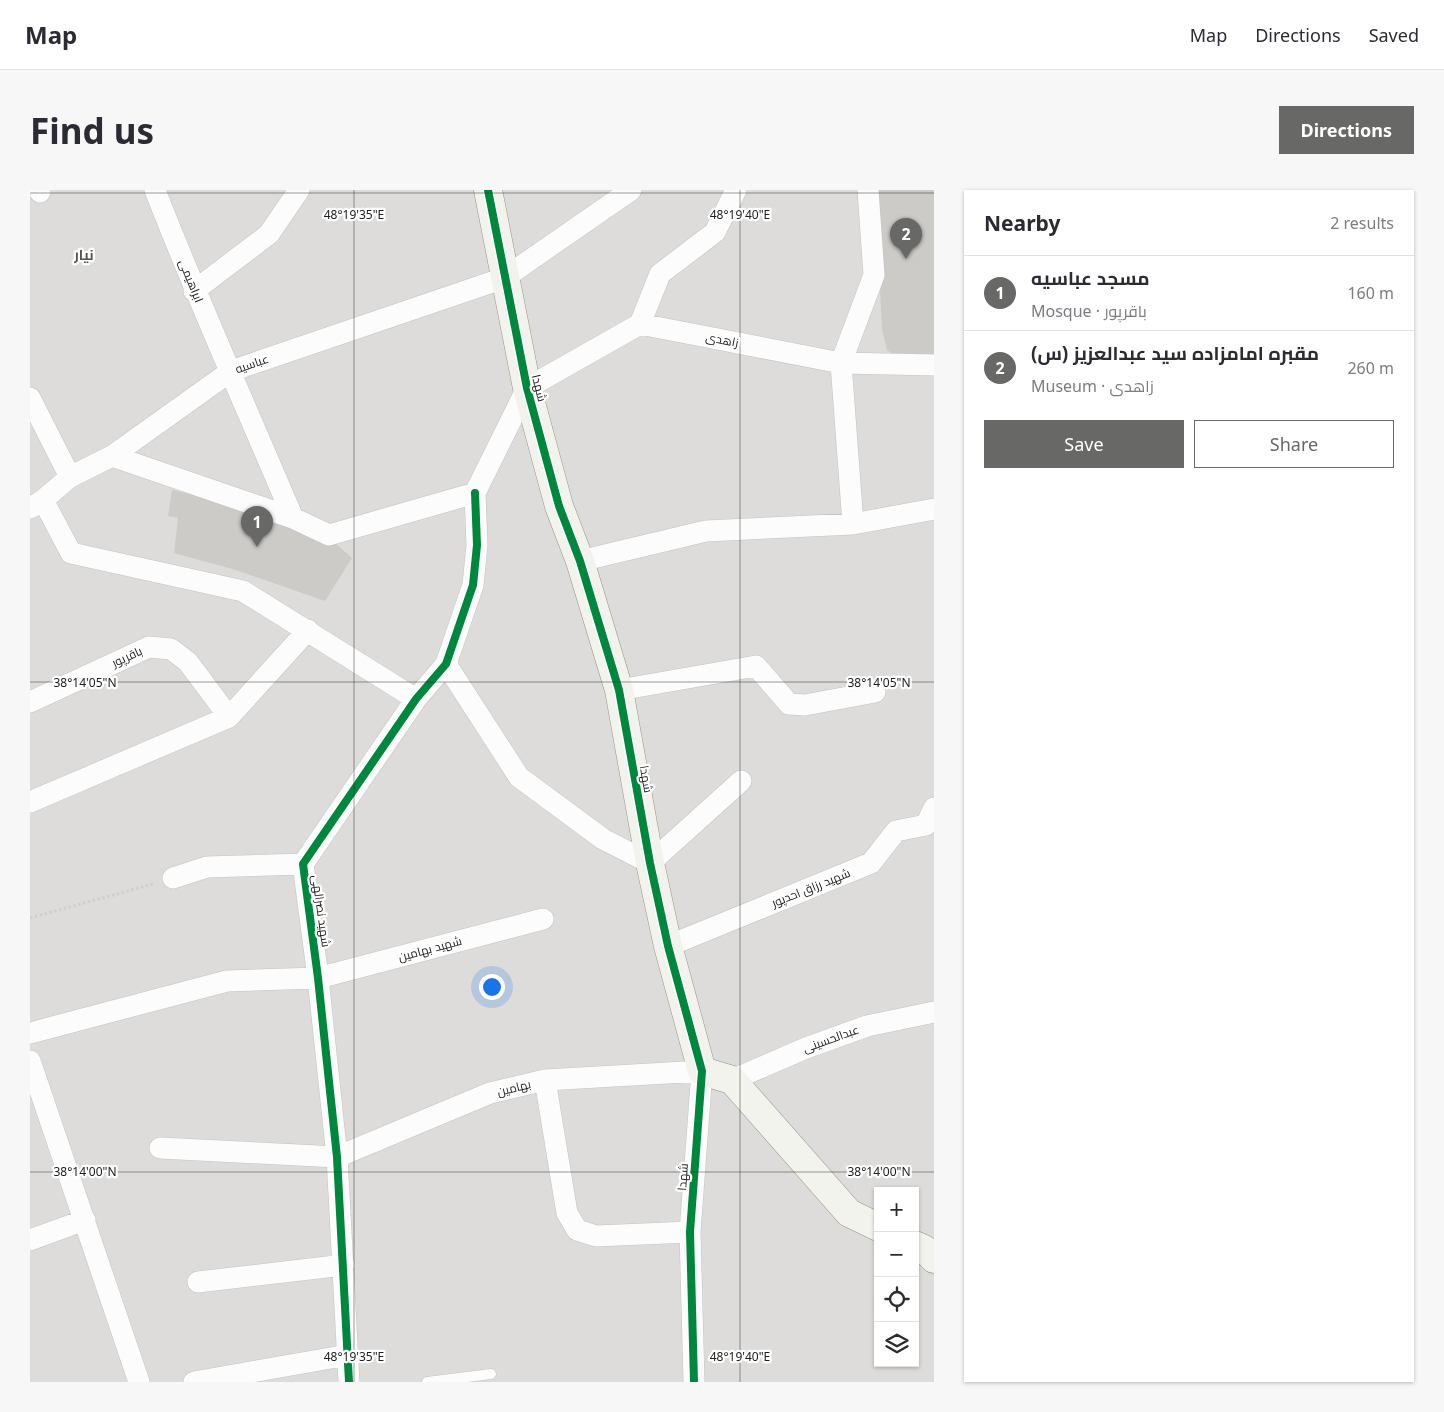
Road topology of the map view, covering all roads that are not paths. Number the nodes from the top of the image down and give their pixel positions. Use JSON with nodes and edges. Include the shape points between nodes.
{"nodes":[{"id":1,"x":155,"y":190,"type":"edge"},
{"id":2,"x":299,"y":190,"type":"edge"},
{"id":3,"x":488,"y":190,"type":"edge"},
{"id":4,"x":630,"y":190,"type":"edge"},
{"id":5,"x":736,"y":190,"type":"edge"},
{"id":6,"x":868,"y":190,"type":"edge"},
{"id":7,"x":504,"y":278,"type":"junction"},
{"id":8,"x":194,"y":291,"type":"junction"},
{"id":9,"x":640,"y":324,"type":"junction"},
{"id":10,"x":841,"y":363,"type":"junction"},
{"id":11,"x":934,"y":365,"type":"edge"},
{"id":12,"x":231,"y":371,"type":"junction"},
{"id":13,"x":527,"y":388,"type":"junction"},
{"id":14,"x":30,"y":398,"type":"edge"},
{"id":15,"x":112,"y":456,"type":"junction"},
{"id":16,"x":70,"y":477,"type":"junction"},
{"id":17,"x":475,"y":493,"type":"junction"},
{"id":18,"x":36,"y":504,"type":"edge"},
{"id":19,"x":934,"y":509,"type":"edge"},
{"id":20,"x":293,"y":518,"type":"junction"},
{"id":21,"x":853,"y":524,"type":"junction"},
{"id":22,"x":580,"y":561,"type":"junction"},
{"id":23,"x":308,"y":630,"type":"junction"},
{"id":24,"x":446,"y":664,"type":"junction"},
{"id":25,"x":619,"y":690,"type":"junction"},
{"id":26,"x":875,"y":692,"type":"dead end"},
{"id":27,"x":416,"y":699,"type":"junction"},
{"id":28,"x":30,"y":702,"type":"edge"},
{"id":29,"x":229,"y":717,"type":"junction"},
{"id":30,"x":741,"y":781,"type":"dead end"},
{"id":31,"x":30,"y":802,"type":"edge"},
{"id":32,"x":934,"y":808,"type":"edge"},
{"id":33,"x":650,"y":863,"type":"junction"},
{"id":34,"x":303,"y":864,"type":"junction"},
{"id":35,"x":173,"y":878,"type":"road end"},
{"id":36,"x":542,"y":919,"type":"dead end"},
{"id":37,"x":668,"y":946,"type":"junction"},
{"id":38,"x":318,"y":978,"type":"junction"},
{"id":39,"x":934,"y":1012,"type":"edge"},
{"id":40,"x":30,"y":1033,"type":"edge"},
{"id":41,"x":30,"y":1062,"type":"edge"},
{"id":42,"x":702,"y":1071,"type":"junction"},
{"id":43,"x":544,"y":1080,"type":"junction"},
{"id":44,"x":732,"y":1080,"type":"junction"},
{"id":45,"x":160,"y":1148,"type":"dead end"},
{"id":46,"x":337,"y":1157,"type":"junction"},
{"id":47,"x":85,"y":1220,"type":"junction"},
{"id":48,"x":874,"y":1224,"type":"edge"},
{"id":49,"x":690,"y":1232,"type":"junction"},
{"id":50,"x":30,"y":1240,"type":"edge"},
{"id":51,"x":344,"y":1265,"type":"junction"},
{"id":52,"x":198,"y":1282,"type":"dead end"},
{"id":53,"x":348,"y":1354,"type":"junction"},
{"id":54,"x":491,"y":1374,"type":"dead end"},
{"id":55,"x":139,"y":1382,"type":"edge"},
{"id":56,"x":194,"y":1382,"type":"edge"},
{"id":57,"x":349,"y":1382,"type":"edge"},
{"id":58,"x":428,"y":1382,"type":"edge"},
{"id":59,"x":694,"y":1382,"type":"edge"}],
"edges":[{"from":1,"to":8,"type":"street","name":"ابراهیمی"},
{"from":2,"to":8,"type":"street","via":[[269,234]]},
{"from":3,"to":7,"type":"street","name":"شهدا"},
{"from":4,"to":7,"type":"street","name":"عباسیه"},
{"from":5,"to":9,"type":"street","via":[[715,232],[660,274]]},
{"from":6,"to":10,"type":"street","via":[[874,275]]},
{"from":7,"to":12,"type":"street","name":"عباسیه"},
{"from":7,"to":13,"type":"street","name":"شهدا"},
{"from":8,"to":12,"type":"street","name":"ابراهیمی"},
{"from":9,"to":10,"type":"street","name":"زاهدی"},
{"from":9,"to":13,"type":"street"},
{"from":10,"to":11,"type":"street","name":"زاهدی"},
{"from":10,"to":21,"type":"street"},
{"from":12,"to":15,"type":"street","name":"عباسیه"},
{"from":12,"to":20,"type":"street","name":"ابراهیمی"},
{"from":13,"to":17,"type":"street"},
{"from":13,"to":22,"type":"street","name":"شهدا","via":[[559,506]]},
{"from":14,"to":16,"type":"street"},
{"from":15,"to":16,"type":"street","name":"عباسیه"},
{"from":15,"to":20,"type":"street"},
{"from":16,"to":18,"type":"street","name":"عباسیه"},
{"from":17,"to":20,"type":"street","via":[[328,534]]},
{"from":17,"to":24,"type":"street","name":"شهید نصرالهی","via":[[477,545],[472,585]]},
{"from":18,"to":23,"type":"street","via":[[72,553],[243,590]]},
{"from":19,"to":21,"type":"street"},
{"from":21,"to":22,"type":"street","via":[[706,531]]},
{"from":22,"to":25,"type":"street","name":"شهدا"},
{"from":23,"to":27,"type":"street"},
{"from":23,"to":29,"type":"street"},
{"from":24,"to":27,"type":"street","name":"شهید نصرالهی"},
{"from":24,"to":33,"type":"street","via":[[519,777],[603,839]]},
{"from":25,"to":26,"type":"street","via":[[756,666],[788,704],[805,705]]},
{"from":25,"to":33,"type":"street","name":"شهدا"},
{"from":27,"to":34,"type":"street","name":"شهید نصرالهی"},
{"from":28,"to":29,"type":"street","name":"باقرپور","via":[[149,647],[171,649],[188,662]]},
{"from":29,"to":31,"type":"street"},
{"from":30,"to":33,"type":"street"},
{"from":32,"to":37,"type":"street","name":"شهید رزاق احدپور","via":[[926,824],[896,831],[870,863]]},
{"from":33,"to":37,"type":"street","name":"شهدا"},
{"from":34,"to":35,"type":"street","via":[[207,867]]},
{"from":34,"to":38,"type":"street","name":"شهید نصرالهی"},
{"from":36,"to":38,"type":"street","name":"شهید بهامین"},
{"from":37,"to":42,"type":"street","name":"شهدا"},
{"from":38,"to":40,"type":"street","name":"شهید بهامین","via":[[227,981]]},
{"from":38,"to":46,"type":"street","name":"شهید نصرالهی"},
{"from":39,"to":44,"type":"street","name":"عبدالحسینی","via":[[867,1026]]},
{"from":41,"to":47,"type":"street"},
{"from":42,"to":43,"type":"street","name":"بهامین"},
{"from":42,"to":44,"type":"street"},
{"from":42,"to":49,"type":"street","name":"شهدا"},
{"from":43,"to":46,"type":"street","name":"بهامین","via":[[490,1093]]},
{"from":43,"to":49,"type":"street","via":[[567,1212],[577,1230],[596,1236]]},
{"from":44,"to":48,"type":"street","via":[[849,1212]]},
{"from":45,"to":46,"type":"street"},
{"from":46,"to":51,"type":"street","name":"شهید نصرالهی"},
{"from":47,"to":50,"type":"street"},
{"from":47,"to":55,"type":"street"},
{"from":49,"to":59,"type":"street","name":"شهدا"},
{"from":51,"to":52,"type":"street"},
{"from":51,"to":53,"type":"street","name":"شهید نصرالهی"},
{"from":53,"to":56,"type":"street"},
{"from":53,"to":57,"type":"street","name":"شهید نصرالهی"},
{"from":54,"to":58,"type":"lane"}]}
